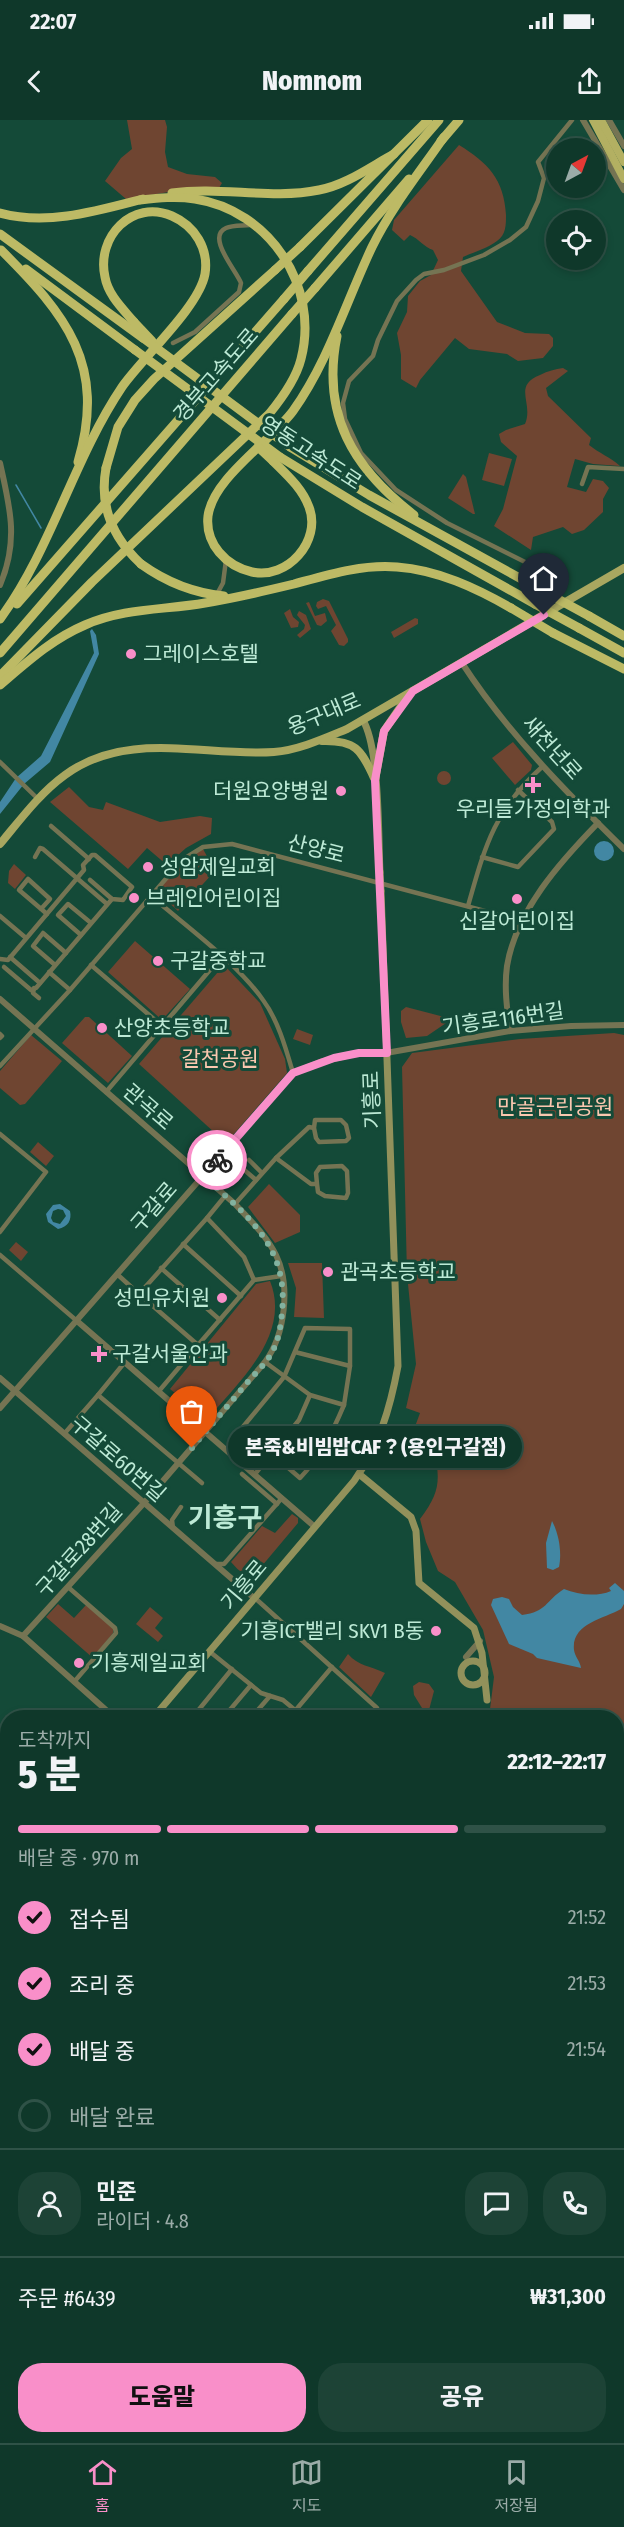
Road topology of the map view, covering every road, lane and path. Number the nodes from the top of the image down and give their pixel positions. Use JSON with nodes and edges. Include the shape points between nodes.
{"nodes":[{"id":1,"x":428,"y":120,"type":"edge"},
{"id":2,"x":439,"y":120,"type":"edge"},
{"id":3,"x":459,"y":120,"type":"edge"},
{"id":4,"x":572,"y":120,"type":"edge"},
{"id":5,"x":583,"y":120,"type":"edge"},
{"id":6,"x":593,"y":120,"type":"edge"},
{"id":7,"x":601,"y":120,"type":"edge"},
{"id":8,"x":609,"y":120,"type":"edge"},
{"id":9,"x":444,"y":137,"type":"junction"},
{"id":10,"x":624,"y":146,"type":"edge"},
{"id":11,"x":394,"y":154,"type":"junction"},
{"id":12,"x":624,"y":162,"type":"edge"},
{"id":13,"x":624,"y":179,"type":"edge"},
{"id":14,"x":624,"y":190,"type":"edge"},
{"id":15,"x":140,"y":200,"type":"junction"},
{"id":16,"x":0,"y":213,"type":"edge"},
{"id":17,"x":253,"y":224,"type":"junction"},
{"id":18,"x":0,"y":234,"type":"edge"},
{"id":19,"x":0,"y":250,"type":"edge"},
{"id":20,"x":342,"y":314,"type":"junction"},
{"id":21,"x":173,"y":343,"type":"dead end"},
{"id":22,"x":170,"y":360,"type":"junction"},
{"id":23,"x":276,"y":459,"type":"junction"},
{"id":24,"x":0,"y":463,"type":"edge"},
{"id":25,"x":624,"y":469,"type":"edge"},
{"id":26,"x":582,"y":484,"type":"dead end"},
{"id":27,"x":63,"y":504,"type":"junction"},
{"id":28,"x":445,"y":538,"type":"junction"},
{"id":29,"x":226,"y":560,"type":"junction"},
{"id":30,"x":546,"y":566,"type":"dead end"},
{"id":31,"x":624,"y":568,"type":"edge"},
{"id":32,"x":0,"y":585,"type":"edge"},
{"id":33,"x":253,"y":594,"type":"junction"},
{"id":34,"x":217,"y":596,"type":"junction"},
{"id":35,"x":0,"y":621,"type":"edge"},
{"id":36,"x":624,"y":636,"type":"edge"},
{"id":37,"x":0,"y":653,"type":"edge"},
{"id":38,"x":624,"y":653,"type":"edge"},
{"id":39,"x":462,"y":663,"type":"junction"},
{"id":40,"x":624,"y":669,"type":"edge"},
{"id":41,"x":0,"y":676,"type":"edge"},
{"id":42,"x":0,"y":685,"type":"edge"},
{"id":43,"x":413,"y":691,"type":"junction"},
{"id":44,"x":363,"y":720,"type":"junction"},
{"id":45,"x":318,"y":741,"type":"junction"},
{"id":46,"x":0,"y":762,"type":"edge"},
{"id":47,"x":543,"y":766,"type":"junction"},
{"id":48,"x":375,"y":780,"type":"junction"},
{"id":49,"x":518,"y":790,"type":"junction"},
{"id":50,"x":39,"y":799,"type":"junction"},
{"id":51,"x":598,"y":823,"type":"junction"},
{"id":52,"x":51,"y":826,"type":"dead end"},
{"id":53,"x":0,"y":844,"type":"edge"},
{"id":54,"x":624,"y":849,"type":"edge"},
{"id":55,"x":35,"y":857,"type":"dead end"},
{"id":56,"x":482,"y":857,"type":"junction"},
{"id":57,"x":89,"y":859,"type":"junction"},
{"id":58,"x":77,"y":878,"type":"junction"},
{"id":59,"x":90,"y":879,"type":"dead end"},
{"id":60,"x":151,"y":896,"type":"junction"},
{"id":61,"x":112,"y":899,"type":"junction"},
{"id":62,"x":108,"y":904,"type":"junction"},
{"id":63,"x":468,"y":906,"type":"junction"},
{"id":64,"x":41,"y":909,"type":"junction"},
{"id":65,"x":47,"y":914,"type":"junction"},
{"id":66,"x":0,"y":916,"type":"edge"},
{"id":67,"x":523,"y":921,"type":"junction"},
{"id":68,"x":91,"y":923,"type":"junction"},
{"id":69,"x":81,"y":935,"type":"junction"},
{"id":70,"x":26,"y":938,"type":"junction"},
{"id":71,"x":66,"y":953,"type":"junction"},
{"id":72,"x":10,"y":957,"type":"junction"},
{"id":73,"x":221,"y":957,"type":"junction"},
{"id":74,"x":0,"y":959,"type":"edge"},
{"id":75,"x":55,"y":965,"type":"junction"},
{"id":76,"x":91,"y":965,"type":"junction"},
{"id":77,"x":4,"y":967,"type":"dead end"},
{"id":78,"x":49,"y":972,"type":"junction"},
{"id":79,"x":40,"y":983,"type":"junction"},
{"id":80,"x":34,"y":988,"type":"junction"},
{"id":81,"x":70,"y":990,"type":"junction"},
{"id":82,"x":39,"y":998,"type":"dead end"},
{"id":83,"x":0,"y":999,"type":"edge"},
{"id":84,"x":624,"y":1025,"type":"edge"},
{"id":85,"x":162,"y":1026,"type":"junction"},
{"id":86,"x":33,"y":1028,"type":"junction"},
{"id":87,"x":510,"y":1031,"type":"junction"},
{"id":88,"x":387,"y":1053,"type":"junction"},
{"id":89,"x":0,"y":1066,"type":"edge"},
{"id":90,"x":293,"y":1073,"type":"junction"},
{"id":91,"x":106,"y":1092,"type":"junction"},
{"id":92,"x":314,"y":1128,"type":"junction"},
{"id":93,"x":0,"y":1134,"type":"edge"},
{"id":94,"x":276,"y":1158,"type":"junction"},
{"id":95,"x":249,"y":1160,"type":"dead end"},
{"id":96,"x":242,"y":1168,"type":"dead end"},
{"id":97,"x":262,"y":1173,"type":"junction"},
{"id":98,"x":203,"y":1176,"type":"junction"},
{"id":99,"x":256,"y":1180,"type":"junction"},
{"id":100,"x":317,"y":1184,"type":"junction"},
{"id":101,"x":225,"y":1196,"type":"junction"},
{"id":102,"x":235,"y":1204,"type":"junction"},
{"id":103,"x":207,"y":1218,"type":"junction"},
{"id":104,"x":0,"y":1232,"type":"edge"},
{"id":105,"x":183,"y":1244,"type":"junction"},
{"id":106,"x":0,"y":1255,"type":"edge"},
{"id":107,"x":161,"y":1268,"type":"junction"},
{"id":108,"x":118,"y":1275,"type":"junction"},
{"id":109,"x":281,"y":1276,"type":"junction"},
{"id":110,"x":254,"y":1280,"type":"junction"},
{"id":111,"x":139,"y":1294,"type":"junction"},
{"id":112,"x":241,"y":1296,"type":"junction"},
{"id":113,"x":220,"y":1320,"type":"junction"},
{"id":114,"x":78,"y":1321,"type":"junction"},
{"id":115,"x":198,"y":1345,"type":"junction"},
{"id":116,"x":295,"y":1352,"type":"junction"},
{"id":117,"x":124,"y":1362,"type":"junction"},
{"id":118,"x":265,"y":1362,"type":"junction"},
{"id":119,"x":350,"y":1366,"type":"junction"},
{"id":120,"x":284,"y":1377,"type":"junction"},
{"id":121,"x":0,"y":1378,"type":"edge"},
{"id":122,"x":15,"y":1391,"type":"junction"},
{"id":123,"x":159,"y":1391,"type":"junction"},
{"id":124,"x":98,"y":1395,"type":"junction"},
{"id":125,"x":310,"y":1395,"type":"junction"},
{"id":126,"x":344,"y":1405,"type":"junction"},
{"id":127,"x":0,"y":1408,"type":"edge"},
{"id":128,"x":206,"y":1432,"type":"junction"},
{"id":129,"x":64,"y":1434,"type":"junction"},
{"id":130,"x":272,"y":1453,"type":"junction"},
{"id":131,"x":178,"y":1463,"type":"junction"},
{"id":132,"x":242,"y":1474,"type":"dead end"},
{"id":133,"x":255,"y":1474,"type":"junction"},
{"id":134,"x":359,"y":1474,"type":"junction"},
{"id":135,"x":202,"y":1483,"type":"dead end"},
{"id":136,"x":282,"y":1498,"type":"junction"},
{"id":137,"x":144,"y":1503,"type":"junction"},
{"id":138,"x":277,"y":1504,"type":"junction"},
{"id":139,"x":181,"y":1508,"type":"dead end"},
{"id":140,"x":315,"y":1527,"type":"junction"},
{"id":141,"x":173,"y":1528,"type":"junction"},
{"id":142,"x":214,"y":1563,"type":"junction"},
{"id":143,"x":68,"y":1587,"type":"junction"},
{"id":144,"x":254,"y":1598,"type":"junction"},
{"id":145,"x":0,"y":1626,"type":"edge"},
{"id":146,"x":323,"y":1630,"type":"dead end"},
{"id":147,"x":23,"y":1636,"type":"junction"},
{"id":148,"x":328,"y":1636,"type":"dead end"},
{"id":149,"x":480,"y":1641,"type":"junction"},
{"id":150,"x":209,"y":1651,"type":"junction"},
{"id":151,"x":466,"y":1657,"type":"dead end"},
{"id":152,"x":332,"y":1667,"type":"junction"},
{"id":153,"x":232,"y":1669,"type":"junction"},
{"id":154,"x":74,"y":1682,"type":"junction"},
{"id":155,"x":251,"y":1685,"type":"junction"},
{"id":156,"x":270,"y":1696,"type":"junction"},
{"id":157,"x":488,"y":1700,"type":"dead end"},
{"id":158,"x":106,"y":1710,"type":"edge"},
{"id":159,"x":160,"y":1710,"type":"edge"},
{"id":160,"x":199,"y":1710,"type":"edge"},
{"id":161,"x":230,"y":1710,"type":"edge"},
{"id":162,"x":259,"y":1710,"type":"edge"},
{"id":163,"x":295,"y":1710,"type":"joint"},
{"id":164,"x":378,"y":1710,"type":"edge"}],
"edges":[{"from":1,"to":11,"type":"highway"},
{"from":2,"to":35,"type":"highway","name":"경부고속도로","bridge":true},
{"from":3,"to":9,"type":"highway","name":"경부고속도로"},
{"from":4,"to":30,"type":"street","via":[[537,162],[544,178],[526,227],[484,255],[416,280],[397,301],[373,356],[349,381],[343,403],[345,419],[362,453],[396,490],[480,540],[539,569]]},
{"from":5,"to":14,"type":"street"},
{"from":6,"to":13,"type":"highway"},
{"from":7,"to":12,"type":"highway"},
{"from":8,"to":10,"type":"street"},
{"from":9,"to":20,"type":"highway","via":[[381,230]]},
{"from":9,"to":37,"type":"highway","name":"경부고속도로","bridge":true},
{"from":11,"to":15,"type":"highway","via":[[322,190],[283,194],[193,190]]},
{"from":11,"to":34,"type":"highway","bridge":true,"via":[[300,247],[154,379],[118,427],[103,492],[109,518],[123,545],[141,564],[175,584]]},
{"from":15,"to":16,"type":"highway","via":[[60,217]]},
{"from":15,"to":17,"type":"highway","via":[[195,199],[228,209]]},
{"from":17,"to":21,"type":"street","via":[[229,227],[219,236],[219,246],[241,283],[239,292],[195,332]]},
{"from":17,"to":41,"type":"highway","via":[[283,255],[303,298],[304,348],[288,388],[254,429],[92,582]]},
{"from":18,"to":22,"type":"highway","name":"영동고속도로","bridge":true},
{"from":19,"to":23,"type":"highway","name":"영동고속도로","bridge":true},
{"from":19,"to":27,"type":"highway","via":[[62,317],[81,360],[86,398],[84,431]]},
{"from":20,"to":28,"type":"highway","via":[[332,373],[345,436],[360,462],[385,490]]},
{"from":20,"to":29,"type":"highway","via":[[302,397],[281,426],[226,481],[212,505],[208,517],[210,537]]},
{"from":22,"to":27,"type":"highway","bridge":true,"via":[[134,322],[114,297],[103,268],[104,251],[114,231],[128,218],[151,212],[169,215],[188,225],[201,243],[206,264],[201,286],[193,300],[131,375],[112,402]]},
{"from":22,"to":28,"type":"highway","name":"영동고속도로","bridge":true,"via":[[290,447]]},
{"from":23,"to":29,"type":"highway","via":[[309,506],[311,527],[306,545],[293,561],[276,571],[252,572]]},
{"from":23,"to":38,"type":"highway","name":"영동고속도로","bridge":true},
{"from":24,"to":32,"type":"street","via":[[12,523]]},
{"from":25,"to":26,"type":"street","via":[[588,467]]},
{"from":27,"to":35,"type":"highway","via":[[25,582]]},
{"from":28,"to":36,"type":"highway","name":"영동고속도로","bridge":true},
{"from":29,"to":34,"type":"street"},
{"from":31,"to":39,"type":"main road","name":"용구대로"},
{"from":33,"to":34,"type":"highway"},
{"from":33,"to":40,"type":"highway","bridge":true,"via":[[347,571],[397,567],[435,573],[511,608]]},
{"from":33,"to":42,"type":"highway","via":[[102,618],[57,639]]},
{"from":39,"to":43,"type":"main road","name":"용구대로"},
{"from":39,"to":47,"type":"street","name":"새천년로"},
{"from":43,"to":44,"type":"main road","name":"용구대로"},
{"from":43,"to":48,"type":"main road","via":[[384,731]]},
{"from":44,"to":45,"type":"main road","name":"용구대로"},
{"from":44,"to":48,"type":"main road","name":"기흥로","via":[[370,732]]},
{"from":45,"to":48,"type":"main road","via":[[339,741],[357,748]]},
{"from":45,"to":50,"type":"main road","name":"용구대로","via":[[277,752],[129,749],[83,764]]},
{"from":46,"to":50,"type":"street"},
{"from":47,"to":49,"type":"street"},
{"from":47,"to":51,"type":"street","name":"새천년로"},
{"from":48,"to":88,"type":"main road","name":"기흥로","bridge":true},
{"from":49,"to":56,"type":"street","via":[[492,828]]},
{"from":49,"to":56,"type":"street","via":[[552,822],[554,829],[518,867]]},
{"from":50,"to":53,"type":"main road","name":"용구대로"},
{"from":51,"to":54,"type":"street","name":"새천년로"},
{"from":51,"to":67,"type":"street","via":[[568,855]]},
{"from":52,"to":57,"type":"street"},
{"from":55,"to":58,"type":"street","via":[[43,849]]},
{"from":56,"to":63,"type":"street"},
{"from":57,"to":58,"type":"street"},
{"from":57,"to":61,"type":"street","via":[[95,855],[132,887],[123,900]]},
{"from":58,"to":62,"type":"street"},
{"from":58,"to":65,"type":"street"},
{"from":59,"to":61,"type":"street"},
{"from":60,"to":63,"type":"street","name":"산양로","via":[[182,860],[203,847],[232,844]]},
{"from":60,"to":73,"type":"street"},
{"from":60,"to":76,"type":"street","name":"산양로"},
{"from":61,"to":62,"type":"street"},
{"from":62,"to":68,"type":"street"},
{"from":63,"to":67,"type":"street","name":"산양로"},
{"from":64,"to":64,"type":"street","via":[[19,890],[28,879],[50,898]]},
{"from":64,"to":65,"type":"street"},
{"from":65,"to":70,"type":"street"},
{"from":66,"to":70,"type":"street"},
{"from":67,"to":87,"type":"street","via":[[507,965],[505,991]]},
{"from":68,"to":69,"type":"street"},
{"from":68,"to":69,"type":"street","via":[[68,904],[58,915]]},
{"from":69,"to":71,"type":"street"},
{"from":70,"to":72,"type":"street"},
{"from":71,"to":75,"type":"street"},
{"from":71,"to":75,"type":"street","via":[[44,933],[33,946]]},
{"from":72,"to":74,"type":"street","via":[[6,961]]},
{"from":72,"to":79,"type":"street"},
{"from":73,"to":85,"type":"street"},
{"from":73,"to":90,"type":"street","via":[[264,1000]]},
{"from":75,"to":78,"type":"street"},
{"from":76,"to":81,"type":"street","name":"산양로"},
{"from":76,"to":85,"type":"street"},
{"from":77,"to":80,"type":"street","via":[[31,990]]},
{"from":78,"to":79,"type":"street"},
{"from":78,"to":81,"type":"street"},
{"from":79,"to":80,"type":"street"},
{"from":80,"to":82,"type":"street","via":[[33,993]]},
{"from":81,"to":86,"type":"street","name":"산양로"},
{"from":83,"to":86,"type":"street","name":"관곡로"},
{"from":84,"to":87,"type":"street","name":"기흥로116번길"},
{"from":85,"to":91,"type":"street"},
{"from":86,"to":89,"type":"street","name":"산양로"},
{"from":86,"to":91,"type":"street","name":"관곡로"},
{"from":87,"to":88,"type":"street","name":"기흥로116번길"},
{"from":88,"to":90,"type":"street","name":"구갈로","via":[[334,1058]]},
{"from":88,"to":134,"type":"main road","name":"기흥로","via":[[398,1366],[385,1423]]},
{"from":90,"to":98,"type":"street","name":"구갈로"},
{"from":91,"to":98,"type":"street","name":"관곡로"},
{"from":92,"to":92,"type":"street","via":[[320,1142],[349,1138],[341,1120],[315,1120]]},
{"from":92,"to":94,"type":"street","via":[[303,1131]]},
{"from":93,"to":104,"type":"street","via":[[46,1172]]},
{"from":94,"to":97,"type":"street"},
{"from":94,"to":100,"type":"street","via":[[311,1184]]},
{"from":95,"to":97,"type":"street"},
{"from":96,"to":99,"type":"street"},
{"from":97,"to":99,"type":"street"},
{"from":98,"to":101,"type":"street","name":"관곡로"},
{"from":98,"to":108,"type":"street","name":"구갈로"},
{"from":99,"to":102,"type":"street"},
{"from":100,"to":100,"type":"street","via":[[320,1167],[342,1166],[347,1171],[346,1198],[325,1196],[318,1192]]},
{"from":101,"to":102,"type":"street","name":"관곡로"},
{"from":101,"to":103,"type":"street"},
{"from":102,"to":109,"type":"street","name":"관곡로","via":[[265,1238],[276,1256]]},
{"from":103,"to":105,"type":"street"},
{"from":103,"to":110,"type":"street","via":[[244,1257]]},
{"from":105,"to":107,"type":"street"},
{"from":105,"to":112,"type":"street"},
{"from":106,"to":114,"type":"street"},
{"from":107,"to":111,"type":"street"},
{"from":107,"to":113,"type":"street"},
{"from":108,"to":111,"type":"street"},
{"from":108,"to":114,"type":"street","name":"구갈로"},
{"from":109,"to":110,"type":"street"},
{"from":109,"to":118,"type":"street","name":"관곡로","via":[[281,1324],[275,1346]]},
{"from":110,"to":112,"type":"street"},
{"from":111,"to":115,"type":"street"},
{"from":112,"to":113,"type":"street"},
{"from":113,"to":115,"type":"street"},
{"from":114,"to":117,"type":"street"},
{"from":114,"to":122,"type":"street","name":"구갈로"},
{"from":115,"to":123,"type":"street"},
{"from":116,"to":119,"type":"street"},
{"from":116,"to":119,"type":"street","via":[[305,1328],[350,1329]]},
{"from":116,"to":120,"type":"street"},
{"from":117,"to":123,"type":"street"},
{"from":117,"to":124,"type":"street"},
{"from":118,"to":120,"type":"street"},
{"from":118,"to":128,"type":"street","name":"관곡로"},
{"from":119,"to":126,"type":"street"},
{"from":120,"to":125,"type":"street"},
{"from":120,"to":130,"type":"street","via":[[242,1428]]},
{"from":121,"to":122,"type":"street","name":"구갈로60번길"},
{"from":122,"to":127,"type":"street","name":"구갈로"},
{"from":122,"to":129,"type":"street","name":"구갈로60번길"},
{"from":123,"to":128,"type":"street"},
{"from":124,"to":129,"type":"street"},
{"from":124,"to":131,"type":"street"},
{"from":125,"to":126,"type":"street"},
{"from":125,"to":130,"type":"street","via":[[299,1420]]},
{"from":126,"to":130,"type":"street","via":[[330,1438],[300,1478]]},
{"from":128,"to":131,"type":"street","name":"구갈로28번길"},
{"from":128,"to":133,"type":"street"},
{"from":129,"to":137,"type":"street","name":"구갈로60번길"},
{"from":130,"to":133,"type":"street"},
{"from":131,"to":135,"type":"street"},
{"from":131,"to":137,"type":"street","name":"구갈로28번길"},
{"from":132,"to":138,"type":"street"},
{"from":133,"to":136,"type":"street"},
{"from":134,"to":140,"type":"main road","name":"기흥로"},
{"from":134,"to":149,"type":"main road","via":[[411,1517],[416,1532],[419,1583],[474,1628]]},
{"from":136,"to":138,"type":"street"},
{"from":136,"to":140,"type":"street"},
{"from":137,"to":141,"type":"street","name":"구갈로60번길"},
{"from":137,"to":143,"type":"street","name":"구갈로28번길"},
{"from":138,"to":142,"type":"street","via":[[224,1564]]},
{"from":139,"to":141,"type":"street","via":[[172,1520]]},
{"from":140,"to":144,"type":"main road","name":"기흥로"},
{"from":141,"to":142,"type":"street","name":"구갈로60번길"},
{"from":142,"to":144,"type":"street","name":"구갈로60번길"},
{"from":143,"to":147,"type":"street","name":"구갈로28번길"},
{"from":143,"to":154,"type":"street","via":[[116,1633]]},
{"from":144,"to":150,"type":"main road","name":"기흥로"},
{"from":144,"to":152,"type":"street"},
{"from":145,"to":147,"type":"street"},
{"from":146,"to":148,"type":"street"},
{"from":147,"to":154,"type":"street"},
{"from":149,"to":151,"type":"street"},
{"from":149,"to":157,"type":"main road"},
{"from":150,"to":153,"type":"street"},
{"from":150,"to":159,"type":"main road","name":"기흥로"},
{"from":152,"to":163,"type":"street"},
{"from":152,"to":164,"type":"street"},
{"from":153,"to":155,"type":"street"},
{"from":153,"to":160,"type":"street"},
{"from":154,"to":158,"type":"street"},
{"from":155,"to":156,"type":"street"},
{"from":155,"to":161,"type":"street"},
{"from":156,"to":162,"type":"street"},
{"from":156,"to":163,"type":"street"}]}
